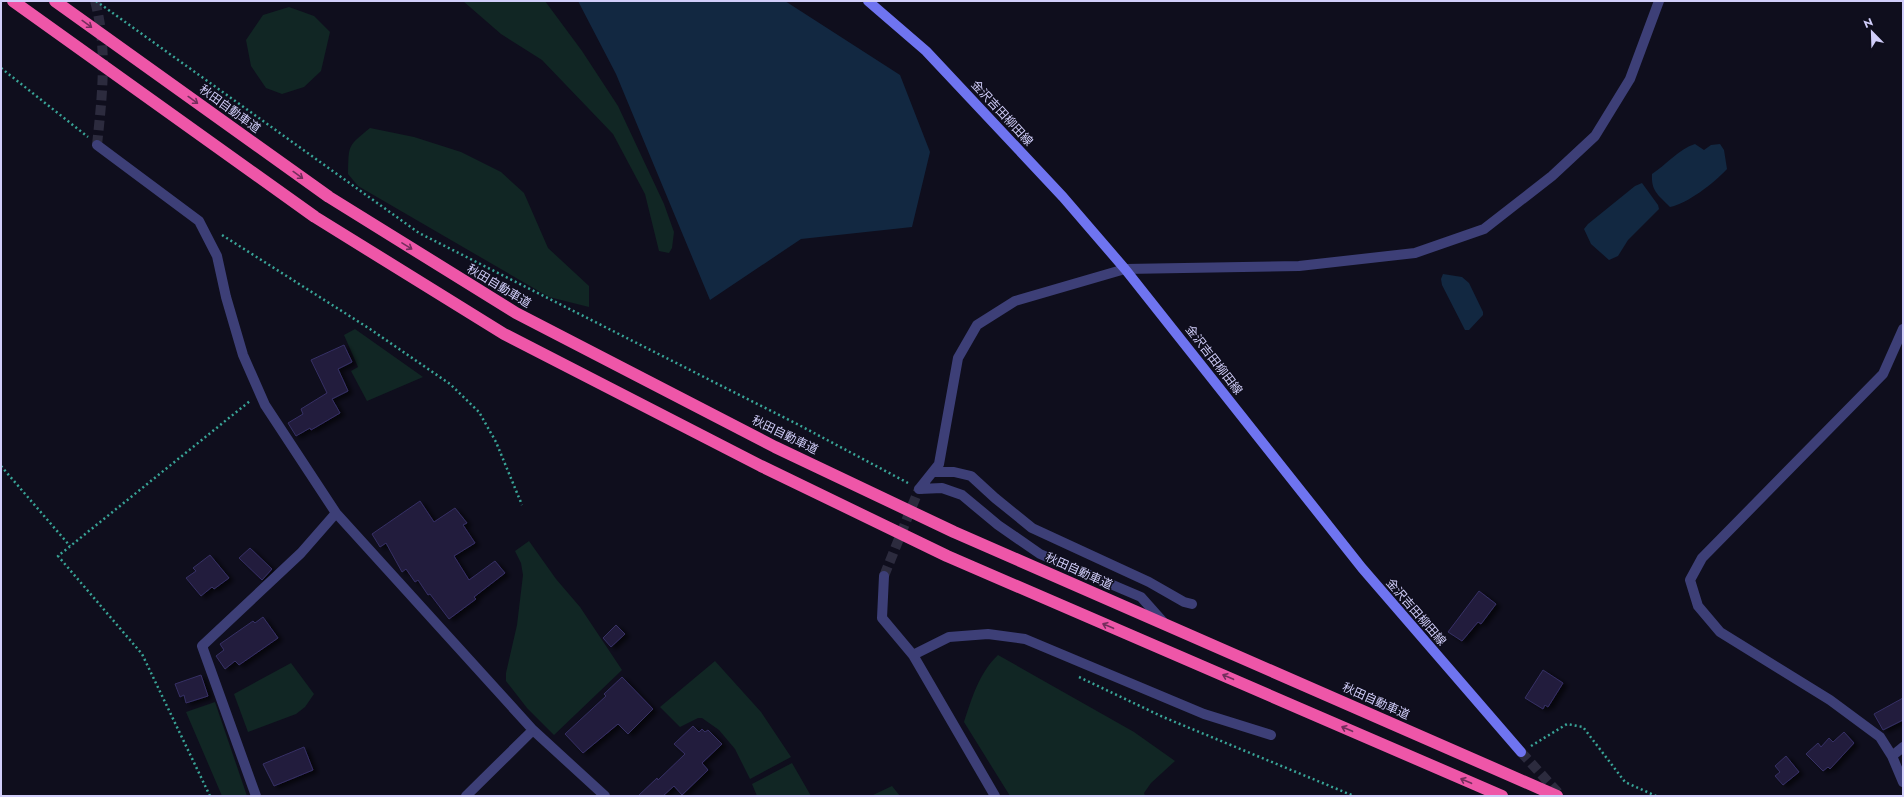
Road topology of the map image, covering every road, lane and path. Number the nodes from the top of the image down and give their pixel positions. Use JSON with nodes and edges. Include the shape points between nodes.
{"nodes":[{"id":1,"x":13,"y":1,"type":"edge"},
{"id":2,"x":56,"y":1,"type":"edge"},
{"id":3,"x":96,"y":1,"type":"edge"},
{"id":4,"x":868,"y":1,"type":"edge"},
{"id":5,"x":1659,"y":1,"type":"edge"},
{"id":6,"x":1,"y":68,"type":"edge"},
{"id":7,"x":98,"y":145,"type":"joint"},
{"id":8,"x":219,"y":234,"type":"dead end"},
{"id":9,"x":1126,"y":269,"type":"junction"},
{"id":10,"x":1903,"y":329,"type":"edge"},
{"id":11,"x":259,"y":393,"type":"junction"},
{"id":12,"x":1,"y":466,"type":"edge"},
{"id":13,"x":933,"y":472,"type":"junction"},
{"id":14,"x":919,"y":489,"type":"junction"},
{"id":15,"x":522,"y":505,"type":"dead end"},
{"id":16,"x":336,"y":513,"type":"junction"},
{"id":17,"x":70,"y":546,"type":"junction"},
{"id":18,"x":884,"y":576,"type":"tunnel mouth"},
{"id":19,"x":1192,"y":604,"type":"dead end"},
{"id":20,"x":1166,"y":625,"type":"junction"},
{"id":21,"x":913,"y":655,"type":"junction"},
{"id":22,"x":1072,"y":674,"type":"dead end"},
{"id":23,"x":533,"y":730,"type":"junction"},
{"id":24,"x":1271,"y":735,"type":"dead end"},
{"id":25,"x":1903,"y":747,"type":"edge"},
{"id":26,"x":1521,"y":752,"type":"joint"},
{"id":27,"x":1892,"y":756,"type":"junction"},
{"id":28,"x":1903,"y":782,"type":"edge"},
{"id":29,"x":210,"y":796,"type":"edge"},
{"id":30,"x":256,"y":796,"type":"edge"},
{"id":31,"x":466,"y":796,"type":"edge"},
{"id":32,"x":605,"y":796,"type":"edge"},
{"id":33,"x":995,"y":796,"type":"edge"},
{"id":34,"x":1354,"y":796,"type":"edge"},
{"id":35,"x":1502,"y":796,"type":"edge"},
{"id":36,"x":1557,"y":796,"type":"edge"},
{"id":37,"x":1656,"y":796,"type":"edge"}],
"edges":[{"from":35,"to":1,"type":"highway","one_way":true,"via":[[947,556],[754,463],[504,334],[314,217]]},
{"from":2,"to":20,"type":"highway","name":"秋田自動車道","one_way":true,"via":[[329,197],[516,313],[775,447],[954,532]]},
{"from":3,"to":14,"type":"path","via":[[420,233],[799,425]]},
{"from":4,"to":9,"type":"main road","name":"金沢吉田柳田線","via":[[926,51],[1063,197]]},
{"from":5,"to":9,"type":"street","via":[[1630,79],[1595,136],[1552,176],[1484,229],[1415,253],[1314,264]]},
{"from":6,"to":7,"type":"path"},
{"from":7,"to":11,"type":"street","via":[[199,221],[216,256],[243,355]]},
{"from":8,"to":15,"type":"path","via":[[370,329],[450,384],[482,416],[496,442]]},
{"from":9,"to":13,"type":"street","via":[[1015,302],[977,325],[958,358],[939,464]]},
{"from":9,"to":26,"type":"main road","name":"金沢吉田柳田線","via":[[1362,568]]},
{"from":10,"to":27,"type":"street","via":[[1883,374],[1702,558],[1690,580],[1698,606],[1720,632],[1830,700],[1880,737]]},
{"from":11,"to":16,"type":"street","via":[[285,438]]},
{"from":11,"to":17,"type":"path"},
{"from":12,"to":17,"type":"path"},
{"from":13,"to":14,"type":"street"},
{"from":13,"to":19,"type":"street","via":[[954,472],[971,476],[1032,528]]},
{"from":14,"to":20,"type":"street","via":[[942,488],[962,495],[998,525],[1040,554],[1141,597]]},
{"from":16,"to":23,"type":"street"},
{"from":16,"to":30,"type":"street","via":[[301,553],[202,646]]},
{"from":17,"to":29,"type":"path","via":[[58,556],[142,654]]},
{"from":18,"to":21,"type":"street","via":[[882,618]]},
{"from":20,"to":36,"type":"highway","name":"秋田自動車道"},
{"from":21,"to":24,"type":"street","via":[[950,636],[988,634],[1025,639],[1204,714]]},
{"from":21,"to":33,"type":"street"},
{"from":22,"to":34,"type":"path","via":[[1163,717]]},
{"from":23,"to":31,"type":"street"},
{"from":23,"to":32,"type":"street"},
{"from":25,"to":27,"type":"street"},
{"from":26,"to":37,"type":"path","via":[[1567,724],[1583,727],[1625,782]]},
{"from":27,"to":28,"type":"street"}]}
